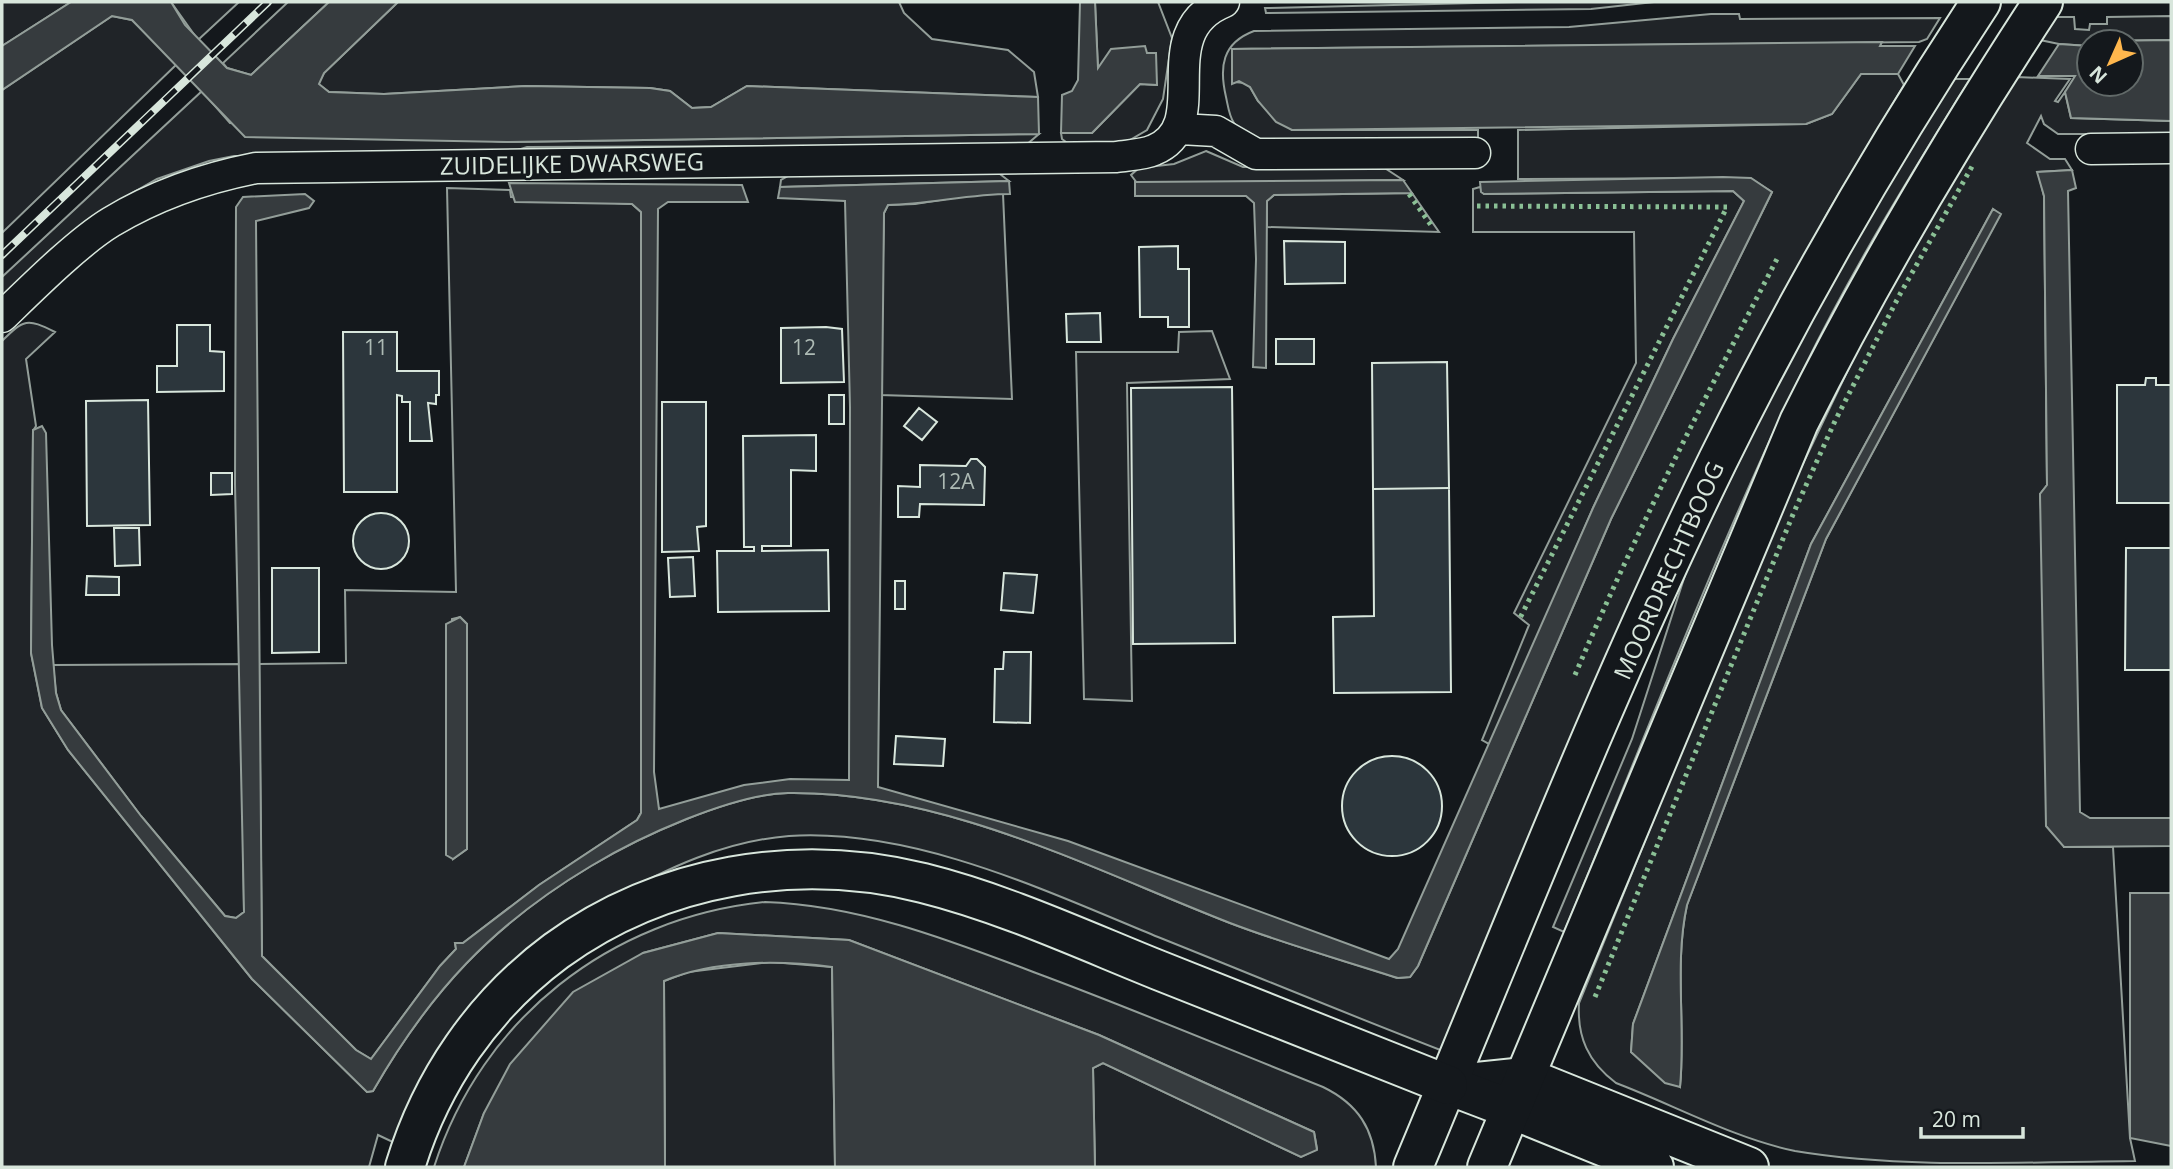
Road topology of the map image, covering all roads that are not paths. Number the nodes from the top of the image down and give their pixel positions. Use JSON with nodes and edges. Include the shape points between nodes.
{"nodes":[{"id":1,"x":1224,"y":2,"type":"edge"},
{"id":2,"x":1980,"y":2,"type":"edge"},
{"id":3,"x":2043,"y":2,"type":"edge"},
{"id":4,"x":1180,"y":129,"type":"junction"},
{"id":5,"x":2171,"y":148,"type":"edge"},
{"id":6,"x":2091,"y":149,"type":"dead end"},
{"id":7,"x":1475,"y":153,"type":"dead end"},
{"id":8,"x":2,"y":317,"type":"edge"},
{"id":9,"x":1448,"y":1085,"type":"junction"},
{"id":10,"x":1518,"y":1093,"type":"junction"},
{"id":11,"x":405,"y":1167,"type":"edge"},
{"id":12,"x":1413,"y":1167,"type":"edge"},
{"id":13,"x":1487,"y":1167,"type":"edge"},
{"id":14,"x":1654,"y":1167,"type":"edge"},
{"id":15,"x":1749,"y":1167,"type":"edge"}],
"edges":[{"from":1,"to":4,"type":"street","via":[[1201,18],[1184,55]]},
{"from":2,"to":9,"type":"main road","name":"MOORDRECHTBOOG","via":[[1853,208],[1716,463],[1636,637]]},
{"from":3,"to":10,"type":"main road","via":[[1912,209],[1799,422]]},
{"from":4,"to":7,"type":"street","via":[[1216,131],[1256,154]]},
{"from":4,"to":8,"type":"street","name":"ZUIDELIJKE DWARSWEG","via":[[1152,151],[1116,157],[256,168],[174,191],[110,223]]},
{"from":5,"to":6,"type":"street"},
{"from":9,"to":10,"type":"main road"},
{"from":9,"to":11,"type":"main road","via":[[954,891],[870,872],[779,870],[705,881],[641,902],[584,932],[532,970],[479,1025],[441,1079]]},
{"from":9,"to":12,"type":"main road","name":"MOORDRECHTBOOG"},
{"from":10,"to":13,"type":"main road"},
{"from":10,"to":14,"type":"main road"},
{"from":10,"to":15,"type":"main road"}]}
